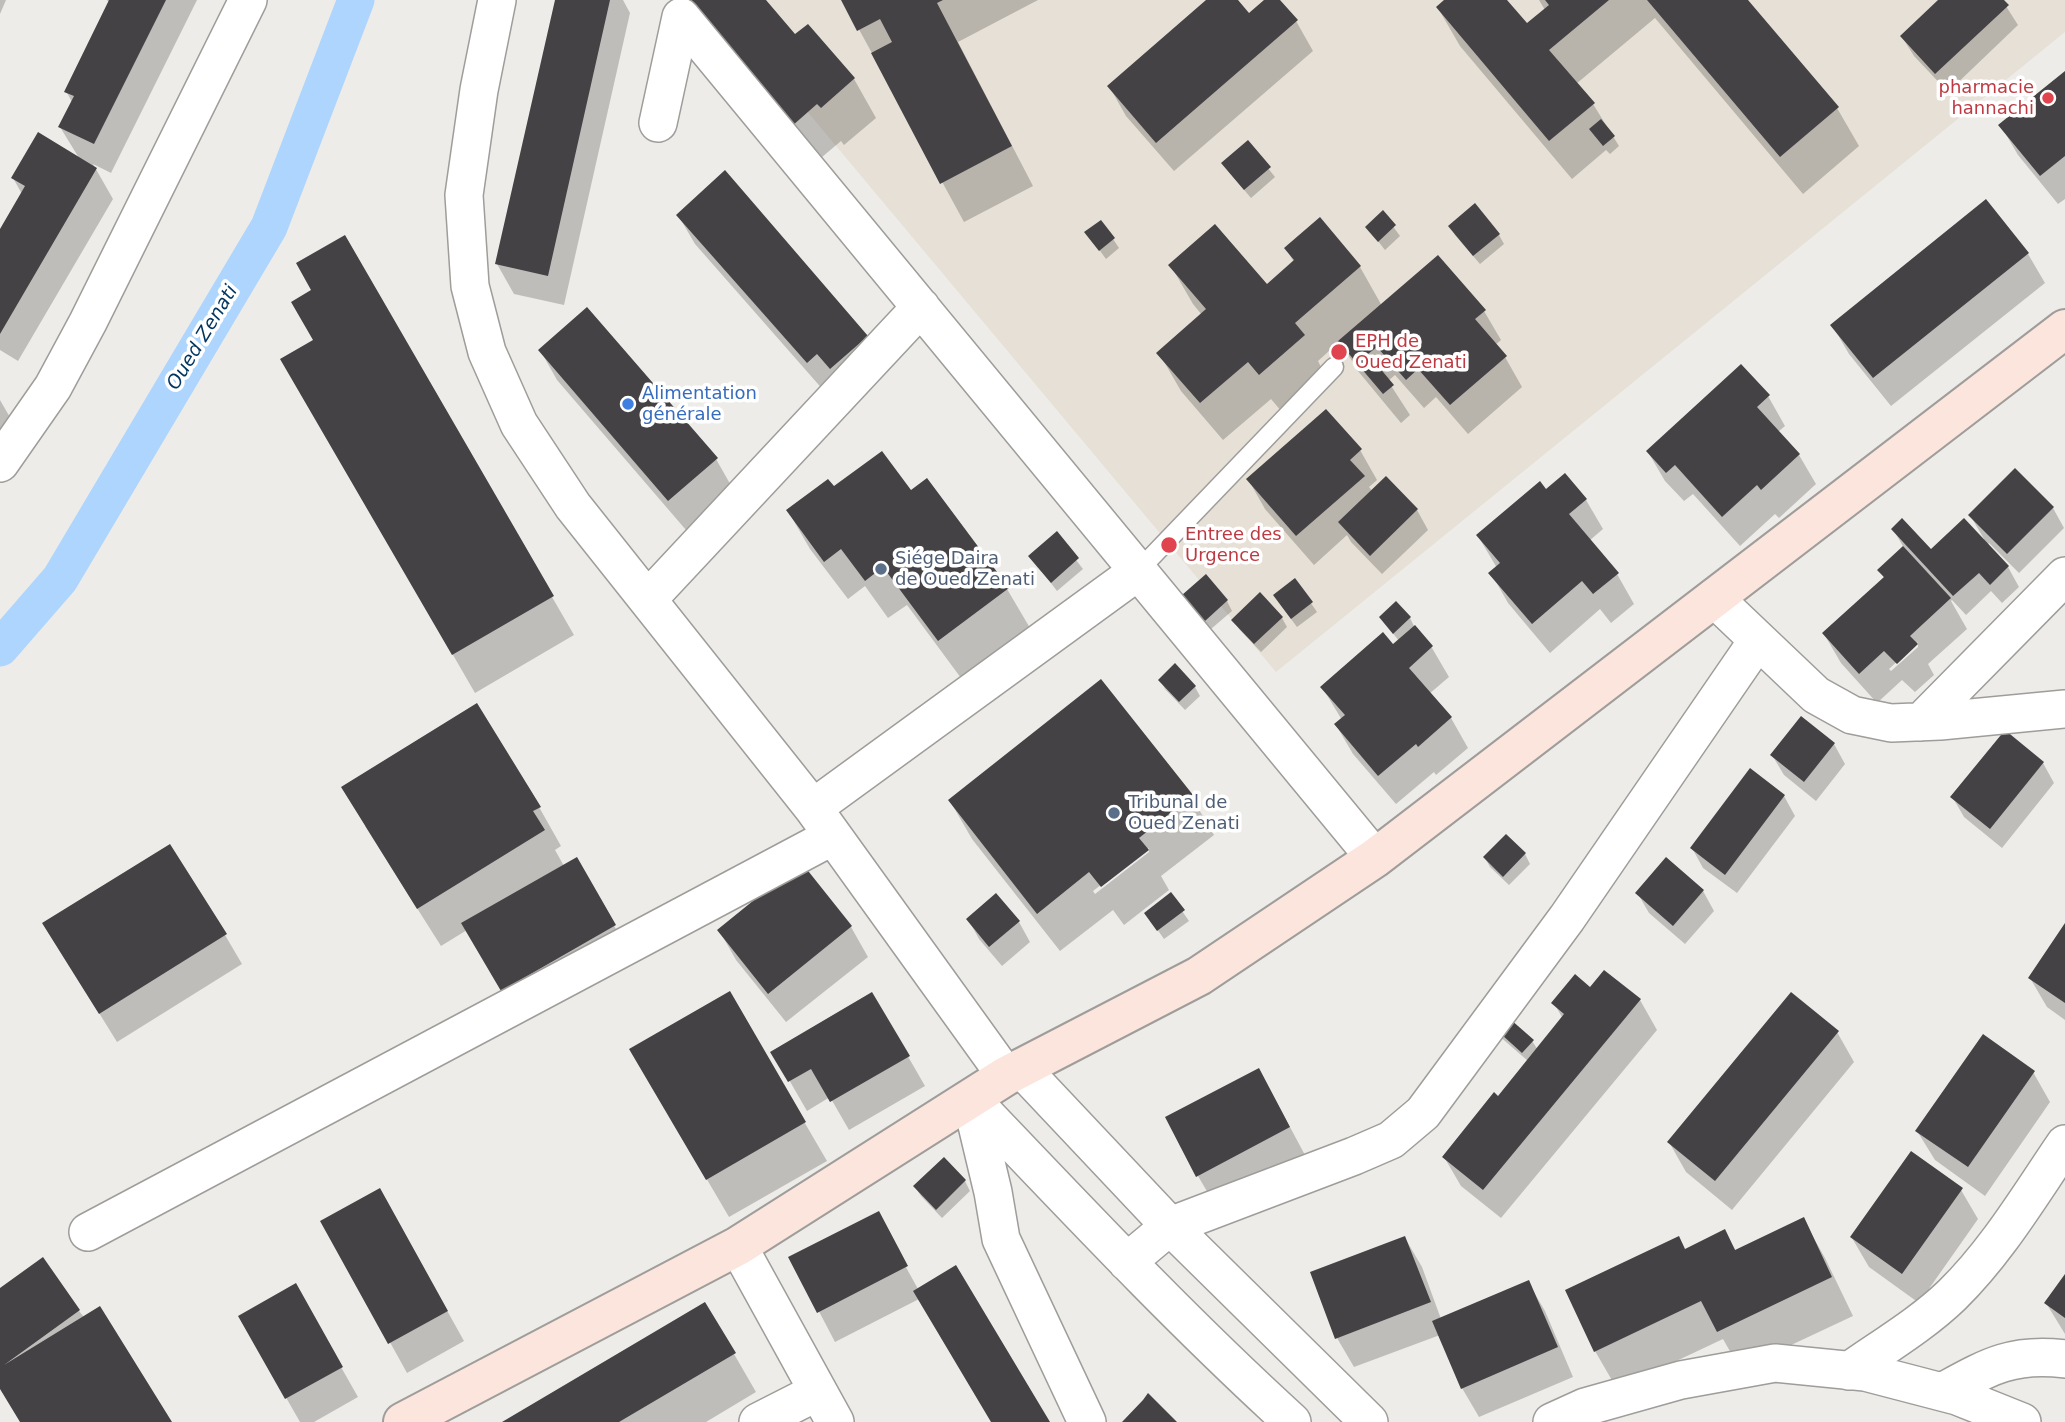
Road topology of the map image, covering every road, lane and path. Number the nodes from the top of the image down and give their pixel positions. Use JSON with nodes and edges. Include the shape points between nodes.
{"nodes":[{"id":1,"x":248,"y":0,"type":"edge"},
{"id":2,"x":497,"y":0,"type":"edge"},
{"id":3,"x":658,"y":123,"type":"dead end"},
{"id":4,"x":921,"y":307,"type":"junction"},
{"id":5,"x":2065,"y":329,"type":"edge"},
{"id":6,"x":1334,"y":367,"type":"dead end"},
{"id":7,"x":0,"y":463,"type":"edge"},
{"id":8,"x":1137,"y":572,"type":"junction"},
{"id":9,"x":2065,"y":576,"type":"edge"},
{"id":10,"x":1714,"y":598,"type":"junction"},
{"id":11,"x":648,"y":599,"type":"junction"},
{"id":12,"x":1758,"y":640,"type":"junction"},
{"id":13,"x":2065,"y":709,"type":"edge"},
{"id":14,"x":1921,"y":722,"type":"junction"},
{"id":15,"x":823,"y":822,"type":"junction"},
{"id":16,"x":1375,"y":858,"type":"junction"},
{"id":17,"x":1014,"y":1072,"type":"junction"},
{"id":18,"x":971,"y":1099,"type":"junction"},
{"id":19,"x":2065,"y":1144,"type":"edge"},
{"id":20,"x":1170,"y":1226,"type":"junction"},
{"id":21,"x":88,"y":1232,"type":"dead end"},
{"id":22,"x":738,"y":1245,"type":"junction"},
{"id":23,"x":1127,"y":1262,"type":"junction"},
{"id":24,"x":2065,"y":1359,"type":"edge"},
{"id":25,"x":1849,"y":1371,"type":"junction"},
{"id":26,"x":1942,"y":1392,"type":"junction"},
{"id":27,"x":826,"y":1407,"type":"edge"},
{"id":28,"x":403,"y":1422,"type":"edge"},
{"id":29,"x":758,"y":1422,"type":"edge"},
{"id":30,"x":1087,"y":1422,"type":"edge"},
{"id":31,"x":1292,"y":1422,"type":"edge"},
{"id":32,"x":1369,"y":1422,"type":"edge"},
{"id":33,"x":1552,"y":1422,"type":"edge"},
{"id":34,"x":2022,"y":1422,"type":"edge"}],
"edges":[{"from":1,"to":7,"type":"street","via":[[88,322],[53,387]]},
{"from":2,"to":11,"type":"street","via":[[464,195],[470,286],[487,352],[519,424],[573,506]]},
{"from":3,"to":4,"type":"street","via":[[681,18]]},
{"from":4,"to":8,"type":"street"},
{"from":4,"to":11,"type":"street"},
{"from":5,"to":10,"type":"main road"},
{"from":6,"to":8,"type":"lane"},
{"from":8,"to":15,"type":"street"},
{"from":8,"to":16,"type":"street"},
{"from":9,"to":14,"type":"street"},
{"from":10,"to":12,"type":"street"},
{"from":10,"to":16,"type":"main road"},
{"from":11,"to":15,"type":"street"},
{"from":12,"to":14,"type":"street","via":[[1816,695],[1852,715],[1891,723]]},
{"from":12,"to":20,"type":"street","via":[[1567,918],[1423,1113],[1391,1140]]},
{"from":13,"to":14,"type":"street"},
{"from":15,"to":17,"type":"street"},
{"from":15,"to":21,"type":"street"},
{"from":16,"to":17,"type":"main road","via":[[1199,976]]},
{"from":17,"to":18,"type":"main road"},
{"from":17,"to":20,"type":"street"},
{"from":18,"to":22,"type":"main road"},
{"from":18,"to":23,"type":"street"},
{"from":18,"to":30,"type":"street","via":[[1001,1239]]},
{"from":19,"to":25,"type":"street","via":[[1996,1245],[1952,1295]]},
{"from":20,"to":23,"type":"street"},
{"from":20,"to":32,"type":"street"},
{"from":22,"to":27,"type":"street"},
{"from":22,"to":28,"type":"main road"},
{"from":23,"to":31,"type":"street"},
{"from":24,"to":26,"type":"street","via":[[2022,1358],[1989,1366]]},
{"from":25,"to":26,"type":"street"},
{"from":25,"to":33,"type":"street","via":[[1776,1363],[1681,1380],[1585,1407]]},
{"from":26,"to":34,"type":"street"},
{"from":27,"to":29,"type":"street"}]}
